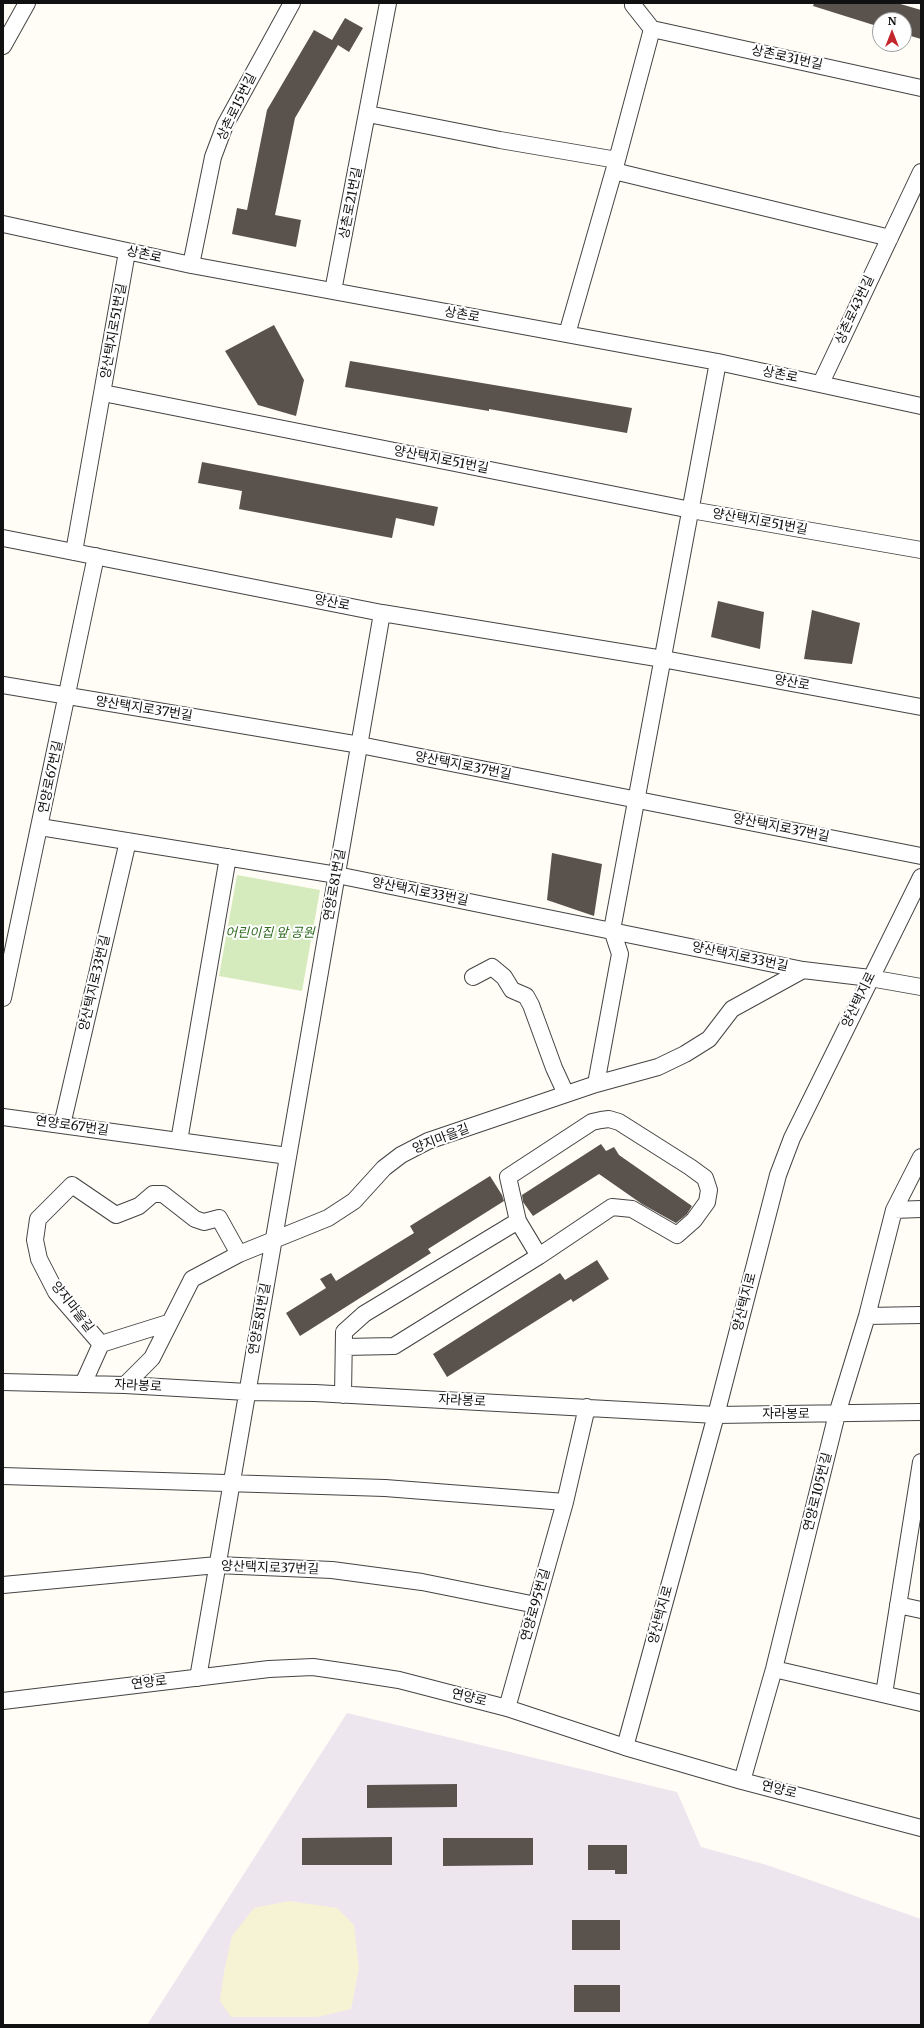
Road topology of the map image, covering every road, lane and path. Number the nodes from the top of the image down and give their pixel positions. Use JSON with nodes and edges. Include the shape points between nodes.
{"nodes":[{"id":1,"x":27,"y":3,"type":"edge"},
{"id":2,"x":292,"y":3,"type":"edge"},
{"id":3,"x":388,"y":3,"type":"edge"},
{"id":4,"x":634,"y":3,"type":"edge"},
{"id":5,"x":652,"y":29,"type":"junction"},
{"id":6,"x":3,"y":46,"type":"edge"},
{"id":7,"x":921,"y":88,"type":"edge"},
{"id":8,"x":368,"y":114,"type":"junction"},
{"id":9,"x":615,"y":165,"type":"junction"},
{"id":10,"x":921,"y":172,"type":"edge"},
{"id":11,"x":915,"y":202,"type":"edge"},
{"id":12,"x":3,"y":224,"type":"edge"},
{"id":13,"x":890,"y":238,"type":"junction"},
{"id":14,"x":127,"y":252,"type":"junction"},
{"id":15,"x":190,"y":265,"type":"junction"},
{"id":16,"x":333,"y":291,"type":"junction"},
{"id":17,"x":567,"y":334,"type":"junction"},
{"id":18,"x":718,"y":362,"type":"junction"},
{"id":19,"x":821,"y":383,"type":"junction"},
{"id":20,"x":103,"y":393,"type":"junction"},
{"id":21,"x":921,"y":406,"type":"edge"},
{"id":22,"x":691,"y":510,"type":"junction"},
{"id":23,"x":3,"y":538,"type":"edge"},
{"id":24,"x":921,"y":550,"type":"edge"},
{"id":25,"x":74,"y":552,"type":"junction"},
{"id":26,"x":96,"y":556,"type":"junction"},
{"id":27,"x":382,"y":614,"type":"junction"},
{"id":28,"x":663,"y":660,"type":"junction"},
{"id":29,"x":3,"y":685,"type":"edge"},
{"id":30,"x":68,"y":696,"type":"junction"},
{"id":31,"x":921,"y":707,"type":"edge"},
{"id":32,"x":360,"y":745,"type":"junction"},
{"id":33,"x":636,"y":800,"type":"junction"},
{"id":34,"x":40,"y":827,"type":"junction"},
{"id":35,"x":128,"y":841,"type":"junction"},
{"id":36,"x":921,"y":856,"type":"edge"},
{"id":37,"x":228,"y":857,"type":"junction"},
{"id":38,"x":337,"y":875,"type":"junction"},
{"id":39,"x":921,"y":878,"type":"edge"},
{"id":40,"x":612,"y":930,"type":"junction"},
{"id":41,"x":803,"y":970,"type":"junction"},
{"id":42,"x":473,"y":977,"type":"dead end"},
{"id":43,"x":870,"y":978,"type":"junction"},
{"id":44,"x":921,"y":987,"type":"edge"},
{"id":45,"x":3,"y":998,"type":"edge"},
{"id":46,"x":596,"y":1084,"type":"junction"},
{"id":47,"x":566,"y":1094,"type":"junction"},
{"id":48,"x":3,"y":1117,"type":"edge"},
{"id":49,"x":62,"y":1125,"type":"junction"},
{"id":50,"x":179,"y":1141,"type":"junction"},
{"id":51,"x":288,"y":1156,"type":"junction"},
{"id":52,"x":921,"y":1157,"type":"edge"},
{"id":53,"x":921,"y":1209,"type":"edge"},
{"id":54,"x":894,"y":1210,"type":"junction"},
{"id":55,"x":518,"y":1221,"type":"junction"},
{"id":56,"x":274,"y":1239,"type":"junction"},
{"id":57,"x":238,"y":1254,"type":"junction"},
{"id":58,"x":539,"y":1256,"type":"junction"},
{"id":59,"x":921,"y":1315,"type":"edge"},
{"id":60,"x":867,"y":1316,"type":"junction"},
{"id":61,"x":168,"y":1324,"type":"junction"},
{"id":62,"x":101,"y":1344,"type":"junction"},
{"id":63,"x":344,"y":1347,"type":"junction"},
{"id":64,"x":3,"y":1382,"type":"edge"},
{"id":65,"x":83,"y":1384,"type":"junction"},
{"id":66,"x":125,"y":1385,"type":"junction"},
{"id":67,"x":247,"y":1392,"type":"junction"},
{"id":68,"x":343,"y":1394,"type":"junction"},
{"id":69,"x":587,"y":1407,"type":"junction"},
{"id":70,"x":921,"y":1412,"type":"edge"},
{"id":71,"x":837,"y":1414,"type":"junction"},
{"id":72,"x":716,"y":1415,"type":"junction"},
{"id":73,"x":921,"y":1462,"type":"edge"},
{"id":74,"x":3,"y":1476,"type":"edge"},
{"id":75,"x":232,"y":1483,"type":"junction"},
{"id":76,"x":565,"y":1502,"type":"junction"},
{"id":77,"x":917,"y":1508,"type":"edge"},
{"id":78,"x":217,"y":1565,"type":"junction"},
{"id":79,"x":3,"y":1585,"type":"edge"},
{"id":80,"x":536,"y":1605,"type":"junction"},
{"id":81,"x":898,"y":1606,"type":"junction"},
{"id":82,"x":921,"y":1610,"type":"edge"},
{"id":83,"x":774,"y":1668,"type":"junction"},
{"id":84,"x":198,"y":1678,"type":"junction"},
{"id":85,"x":884,"y":1694,"type":"junction"},
{"id":86,"x":3,"y":1701,"type":"edge"},
{"id":87,"x":921,"y":1703,"type":"edge"},
{"id":88,"x":507,"y":1708,"type":"junction"},
{"id":89,"x":625,"y":1747,"type":"junction"},
{"id":90,"x":742,"y":1781,"type":"junction"},
{"id":91,"x":921,"y":1828,"type":"edge"}],
"edges":[{"from":1,"to":6,"type":"street"},
{"from":2,"to":15,"type":"street","name":"상촌로15번길","via":[[225,125],[213,158]]},
{"from":3,"to":8,"type":"street","name":"상촌로21번길"},
{"from":4,"to":5,"type":"street"},
{"from":5,"to":7,"type":"street","name":"상촌로31번길"},
{"from":5,"to":9,"type":"street"},
{"from":8,"to":9,"type":"street"},
{"from":8,"to":16,"type":"street","name":"상촌로21번길"},
{"from":9,"to":13,"type":"street"},
{"from":9,"to":17,"type":"street"},
{"from":10,"to":11,"type":"street","name":"상촌로43번길"},
{"from":11,"to":13,"type":"street","name":"상촌로43번길"},
{"from":12,"to":14,"type":"street","name":"상촌로"},
{"from":13,"to":19,"type":"street","name":"상촌로43번길"},
{"from":14,"to":15,"type":"street","name":"상촌로"},
{"from":14,"to":20,"type":"street","name":"양산택지로51번길"},
{"from":15,"to":16,"type":"street","name":"상촌로"},
{"from":16,"to":17,"type":"street","name":"상촌로"},
{"from":17,"to":18,"type":"street","name":"상촌로"},
{"from":18,"to":19,"type":"street","name":"상촌로"},
{"from":18,"to":22,"type":"street"},
{"from":19,"to":21,"type":"street","name":"상촌로"},
{"from":20,"to":22,"type":"street","name":"양산택지로51번길"},
{"from":20,"to":25,"type":"street"},
{"from":22,"to":24,"type":"street","name":"양산택지로51번길"},
{"from":22,"to":28,"type":"street"},
{"from":23,"to":25,"type":"street","name":"양산로"},
{"from":25,"to":26,"type":"street","name":"양산로"},
{"from":26,"to":27,"type":"street","name":"양산로"},
{"from":26,"to":30,"type":"street","name":"연양로67번길"},
{"from":27,"to":28,"type":"street","name":"양산로"},
{"from":27,"to":32,"type":"street","name":"연양로81번길"},
{"from":28,"to":31,"type":"street","name":"양산로"},
{"from":28,"to":33,"type":"street"},
{"from":29,"to":30,"type":"street","name":"양산택지로37번길"},
{"from":30,"to":32,"type":"street","name":"양산택지로37번길"},
{"from":30,"to":34,"type":"street","name":"연양로67번길"},
{"from":32,"to":33,"type":"street","name":"양산택지로37번길"},
{"from":32,"to":38,"type":"street","name":"연양로81번길"},
{"from":33,"to":36,"type":"street","name":"양산택지로37번길"},
{"from":33,"to":40,"type":"street"},
{"from":34,"to":35,"type":"street","name":"양산택지로33번길"},
{"from":34,"to":45,"type":"street","name":"연양로67번길"},
{"from":35,"to":37,"type":"street","name":"양산택지로33번길"},
{"from":35,"to":49,"type":"street","name":"양산택지로33번길"},
{"from":37,"to":38,"type":"street","name":"양산택지로33번길"},
{"from":37,"to":50,"type":"street"},
{"from":38,"to":40,"type":"street","name":"양산택지로33번길"},
{"from":38,"to":51,"type":"street","name":"연양로81번길"},
{"from":39,"to":43,"type":"street","name":"양산택지로"},
{"from":40,"to":41,"type":"street","name":"양산택지로33번길"},
{"from":40,"to":46,"type":"street","via":[[620,954]]},
{"from":41,"to":43,"type":"street","name":"양산택지로33번길"},
{"from":41,"to":46,"type":"street","name":"양지마을길","via":[[732,1009],[709,1039],[685,1054],[658,1067]]},
{"from":42,"to":47,"type":"street","via":[[492,967],[504,977],[512,990],[526,996]]},
{"from":43,"to":44,"type":"street","name":"양산택지로33번길"},
{"from":43,"to":72,"type":"street","name":"양산택지로","via":[[792,1138],[778,1175]]},
{"from":46,"to":47,"type":"street","name":"양지마을길"},
{"from":47,"to":56,"type":"street","name":"양지마을길","via":[[413,1148],[384,1168],[354,1201],[328,1218]]},
{"from":48,"to":49,"type":"street","name":"연양로67번길"},
{"from":49,"to":50,"type":"street","name":"연양로67번길"},
{"from":50,"to":51,"type":"street"},
{"from":51,"to":56,"type":"street","name":"연양로81번길"},
{"from":52,"to":54,"type":"street","name":"연양로105번길"},
{"from":53,"to":54,"type":"street"},
{"from":54,"to":60,"type":"street","name":"연양로105번길"},
{"from":55,"to":58,"type":"street"},
{"from":55,"to":58,"type":"street","via":[[508,1177],[592,1122],[609,1119],[619,1122],[705,1178],[709,1190],[707,1202],[694,1220],[677,1235],[632,1209],[612,1207]]},
{"from":55,"to":63,"type":"street","via":[[364,1314],[344,1332]]},
{"from":56,"to":57,"type":"street","name":"양지마을길"},
{"from":56,"to":67,"type":"street","name":"연양로81번길"},
{"from":57,"to":61,"type":"street","name":"양지마을길","via":[[192,1279]]},
{"from":57,"to":62,"type":"street","name":"양지마을길","via":[[219,1218],[204,1222],[195,1219],[163,1194],[153,1194],[139,1206],[116,1215],[72,1185],[38,1219],[35,1240],[39,1259],[56,1292]]},
{"from":58,"to":63,"type":"street","via":[[394,1346]]},
{"from":59,"to":60,"type":"street"},
{"from":60,"to":71,"type":"street","name":"연양로105번길"},
{"from":61,"to":62,"type":"street","name":"양지마을길"},
{"from":61,"to":66,"type":"street","via":[[152,1358]]},
{"from":62,"to":65,"type":"street","name":"양지마을길"},
{"from":63,"to":68,"type":"street"},
{"from":64,"to":65,"type":"street","name":"자라봉로"},
{"from":65,"to":66,"type":"street","name":"자라봉로"},
{"from":66,"to":67,"type":"street","name":"자라봉로"},
{"from":67,"to":68,"type":"street","name":"자라봉로"},
{"from":67,"to":75,"type":"street","name":"연양로81번길"},
{"from":68,"to":69,"type":"street","name":"자라봉로"},
{"from":69,"to":72,"type":"street","name":"자라봉로"},
{"from":69,"to":76,"type":"street","name":"연양로95번길"},
{"from":70,"to":71,"type":"street","name":"자라봉로"},
{"from":71,"to":72,"type":"street","name":"자라봉로"},
{"from":71,"to":83,"type":"street","name":"연양로105번길"},
{"from":72,"to":89,"type":"street","name":"양산택지로"},
{"from":73,"to":77,"type":"street"},
{"from":74,"to":75,"type":"street"},
{"from":75,"to":76,"type":"street","via":[[385,1488]]},
{"from":75,"to":78,"type":"street","name":"연양로81번길"},
{"from":76,"to":80,"type":"street","name":"연양로95번길"},
{"from":77,"to":81,"type":"street"},
{"from":78,"to":79,"type":"street","name":"양산택지로37번길"},
{"from":78,"to":80,"type":"street","name":"양산택지로37번길","via":[[332,1570],[422,1582]]},
{"from":78,"to":84,"type":"street","name":"연양로81번길"},
{"from":80,"to":88,"type":"street","name":"연양로95번길"},
{"from":81,"to":82,"type":"street"},
{"from":81,"to":85,"type":"street"},
{"from":83,"to":85,"type":"street"},
{"from":83,"to":90,"type":"street","name":"연양로105번길"},
{"from":84,"to":86,"type":"street","name":"연양로"},
{"from":84,"to":88,"type":"street","name":"연양로","via":[[269,1668],[313,1668],[400,1680]]},
{"from":85,"to":87,"type":"street"},
{"from":88,"to":89,"type":"street","name":"연양로"},
{"from":89,"to":90,"type":"street","name":"연양로"},
{"from":90,"to":91,"type":"street","name":"연양로"}]}
